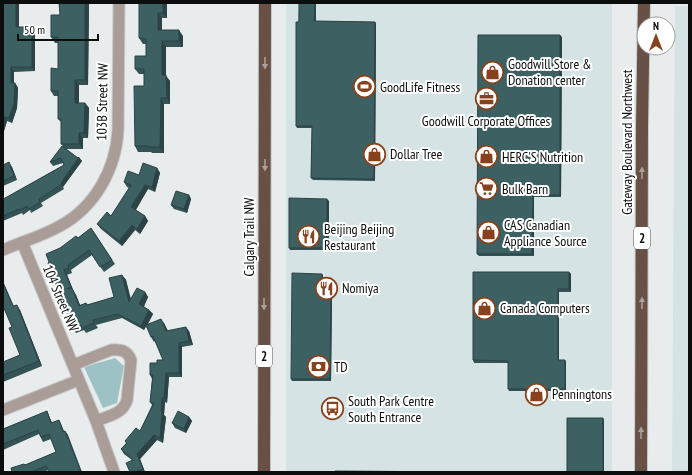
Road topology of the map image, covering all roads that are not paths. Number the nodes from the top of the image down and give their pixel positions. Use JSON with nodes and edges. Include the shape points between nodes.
{"nodes":[{"id":1,"x":119,"y":3,"type":"edge"},
{"id":2,"x":265,"y":3,"type":"edge"},
{"id":3,"x":644,"y":3,"type":"edge"},
{"id":4,"x":22,"y":242,"type":"junction"},
{"id":5,"x":3,"y":250,"type":"edge"},
{"id":6,"x":73,"y":365,"type":"junction"},
{"id":7,"x":79,"y":380,"type":"junction"},
{"id":8,"x":3,"y":410,"type":"edge"},
{"id":9,"x":96,"y":421,"type":"junction"},
{"id":10,"x":114,"y":472,"type":"edge"},
{"id":11,"x":264,"y":472,"type":"edge"},
{"id":12,"x":641,"y":472,"type":"edge"}],
"edges":[{"from":1,"to":4,"type":"street","name":"103B Street NW","via":[[117,140],[113,159],[94,196],[79,213],[60,226]]},
{"from":2,"to":11,"type":"highway","name":"Calgary Trail NW","number":"2","one_way":true},
{"from":12,"to":3,"type":"highway","name":"Gateway Boulevard Northwest","number":"2","one_way":true},
{"from":4,"to":5,"type":"street","name":"103B Street NW"},
{"from":4,"to":6,"type":"street","name":"104 Street NW"},
{"from":6,"to":7,"type":"street","name":"104 Street NW"},
{"from":6,"to":9,"type":"street","via":[[117,349],[128,354],[131,360],[125,406],[119,412]]},
{"from":7,"to":8,"type":"street"},
{"from":7,"to":9,"type":"street","name":"104 Street NW"},
{"from":9,"to":10,"type":"street","name":"104 Street NW"}]}
